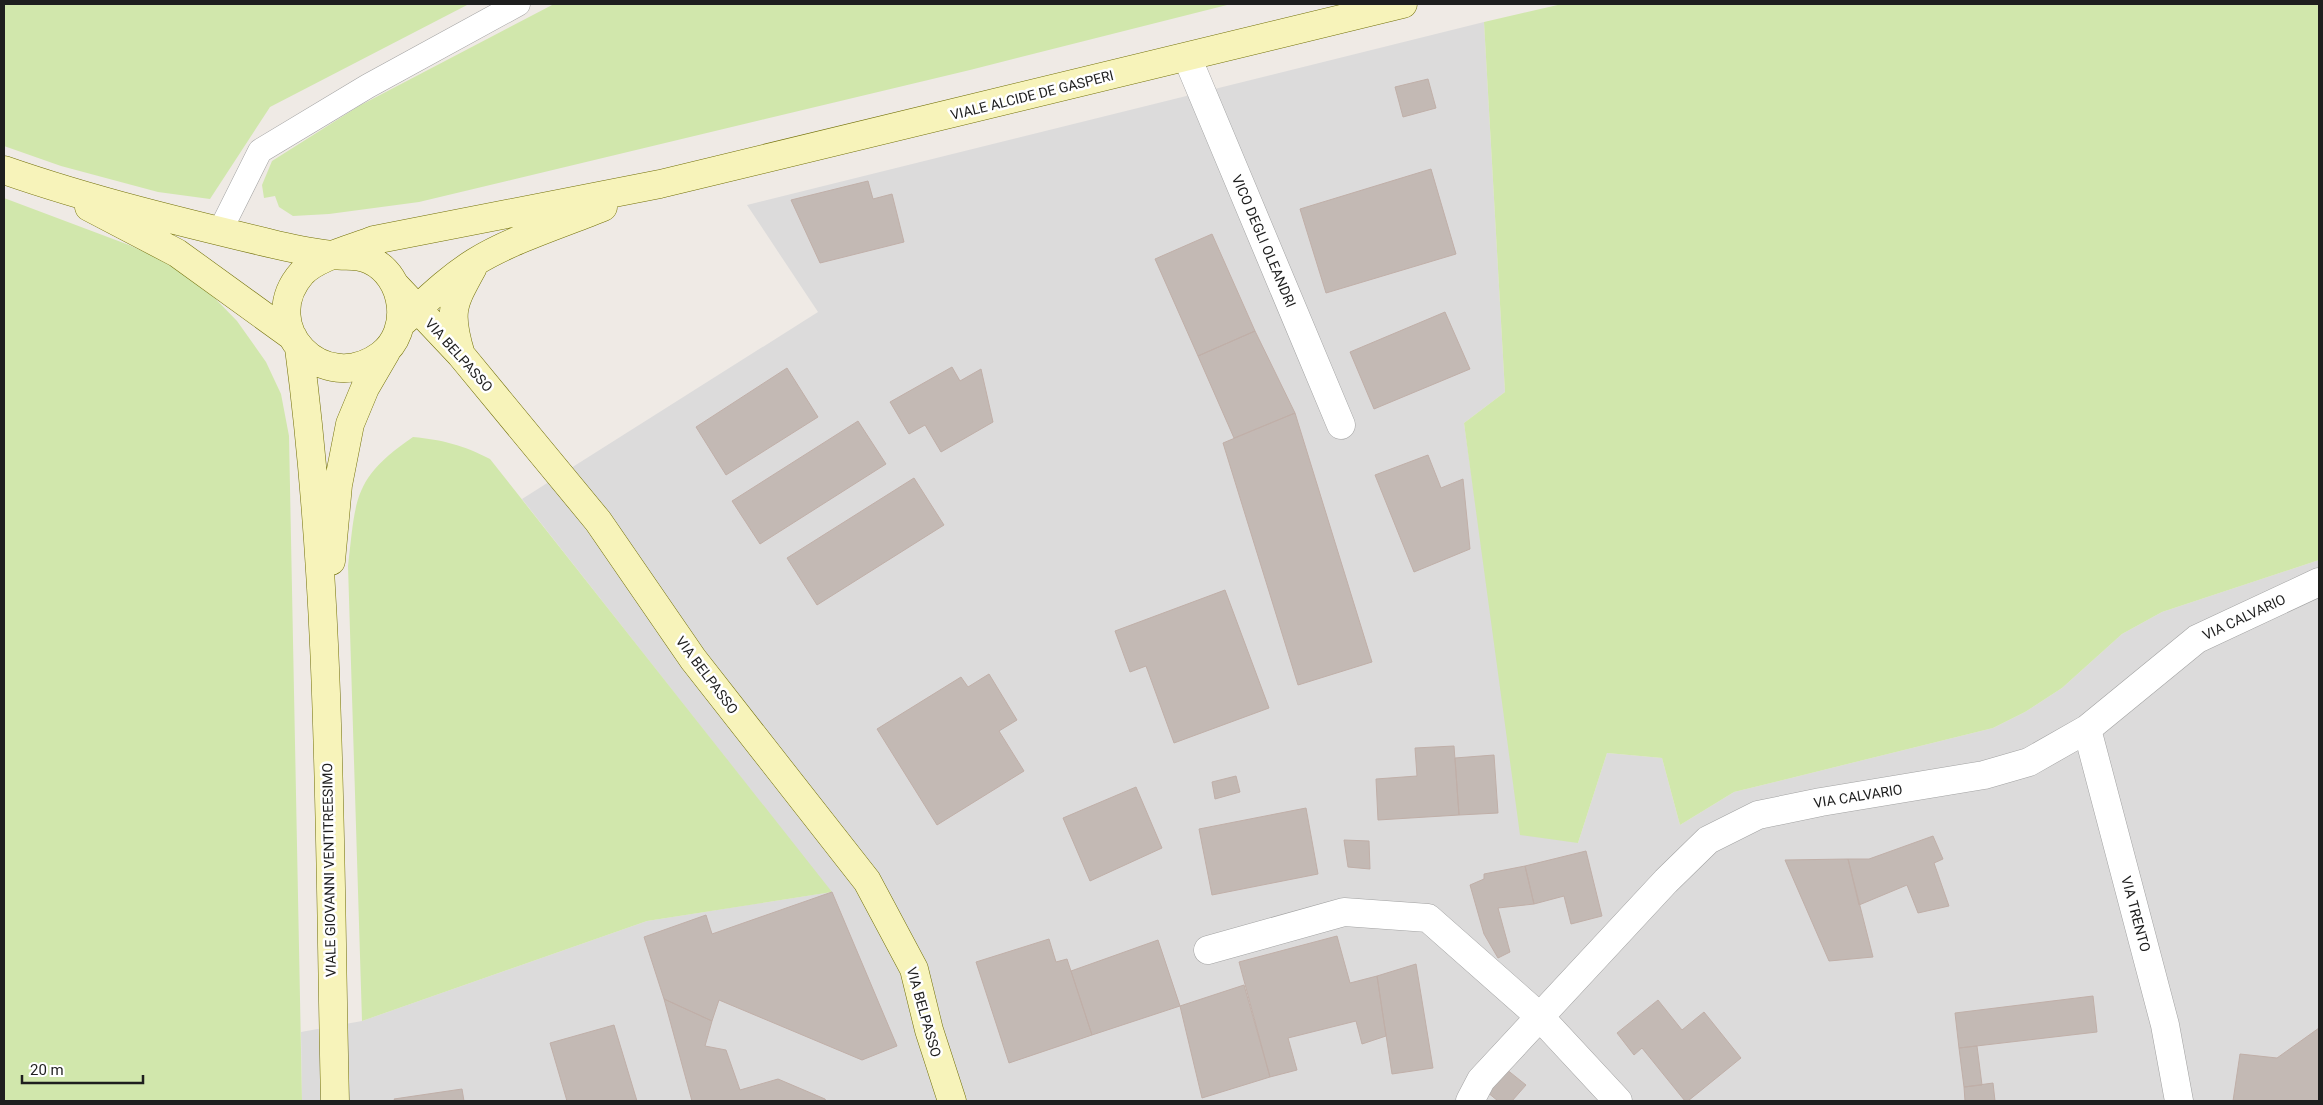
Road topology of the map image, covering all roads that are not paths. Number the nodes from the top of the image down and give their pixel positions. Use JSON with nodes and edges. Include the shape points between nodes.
{"nodes":[{"id":1,"x":518,"y":4,"type":"edge"},
{"id":2,"x":1403,"y":4,"type":"edge"},
{"id":3,"x":1187,"y":57,"type":"junction"},
{"id":4,"x":4,"y":170,"type":"edge"},
{"id":5,"x":660,"y":184,"type":"junction"},
{"id":6,"x":46,"y":185,"type":"junction"},
{"id":7,"x":220,"y":231,"type":"junction"},
{"id":8,"x":374,"y":240,"type":"junction"},
{"id":9,"x":267,"y":242,"type":"junction"},
{"id":10,"x":335,"y":256,"type":"junction"},
{"id":11,"x":476,"y":262,"type":"junction"},
{"id":12,"x":409,"y":317,"type":"junction"},
{"id":13,"x":296,"y":343,"type":"junction"},
{"id":14,"x":387,"y":350,"type":"junction"},
{"id":15,"x":461,"y":355,"type":"junction"},
{"id":16,"x":1342,"y":424,"type":"dead end"},
{"id":17,"x":2319,"y":582,"type":"edge"},
{"id":18,"x":324,"y":639,"type":"junction"},
{"id":19,"x":2087,"y":729,"type":"junction"},
{"id":20,"x":1208,"y":950,"type":"dead end"},
{"id":21,"x":1539,"y":1016,"type":"junction"},
{"id":22,"x":334,"y":1101,"type":"edge"},
{"id":23,"x":952,"y":1101,"type":"edge"},
{"id":24,"x":1470,"y":1101,"type":"edge"},
{"id":25,"x":1618,"y":1101,"type":"edge"},
{"id":26,"x":2179,"y":1101,"type":"edge"}],
"edges":[{"from":1,"to":7,"type":"lane","via":[[368,86],[260,151]]},
{"from":2,"to":3,"type":"main road","name":"VIALE ALCIDE DE GASPERI"},
{"from":3,"to":5,"type":"main road","name":"VIALE ALCIDE DE GASPERI"},
{"from":3,"to":16,"type":"street","name":"VICO DEGLI OLEANDRI"},
{"from":4,"to":6,"type":"main road"},
{"from":5,"to":8,"type":"main road"},
{"from":5,"to":11,"type":"main road","via":[[502,248]]},
{"from":6,"to":7,"type":"main road"},
{"from":6,"to":13,"type":"main road","via":[[177,254]]},
{"from":7,"to":9,"type":"main road"},
{"from":8,"to":9,"type":"main road"},
{"from":8,"to":10,"type":"main road"},
{"from":9,"to":10,"type":"main road"},
{"from":10,"to":12,"type":"main road","name":"VIA BELPASSO","via":[[353,255],[370,260],[385,271],[396,286]]},
{"from":10,"to":13,"type":"main road","via":[[318,261],[303,272],[293,286],[287,321]]},
{"from":11,"to":12,"type":"main road","via":[[432,293]]},
{"from":11,"to":15,"type":"main road","via":[[455,300],[453,328]]},
{"from":12,"to":14,"type":"main road"},
{"from":12,"to":15,"type":"main road","name":"VIA BELPASSO"},
{"from":13,"to":14,"type":"main road","via":[[315,361],[333,368],[353,369],[371,362]]},
{"from":13,"to":18,"type":"main road","via":[[306,401]]},
{"from":14,"to":18,"type":"main road","via":[[365,388],[350,424],[338,485]]},
{"from":15,"to":23,"type":"main road","name":"VIA BELPASSO","via":[[598,521],[693,659],[867,881],[914,969]]},
{"from":17,"to":19,"type":"street","name":"VIA CALVARIO","via":[[2197,639]]},
{"from":18,"to":22,"type":"main road","name":"VIALE GIOVANNI VENTITREESIMO"},
{"from":19,"to":21,"type":"street","name":"VIA CALVARIO","via":[[2029,762],[1984,775],[1758,815],[1708,840]]},
{"from":19,"to":26,"type":"street","name":"VIA TRENTO","via":[[2165,1025]]},
{"from":20,"to":21,"type":"street","via":[[1344,912],[1428,918]]},
{"from":21,"to":24,"type":"street","name":"VIA CALVARIO","via":[[1481,1080]]},
{"from":21,"to":25,"type":"street"}]}
